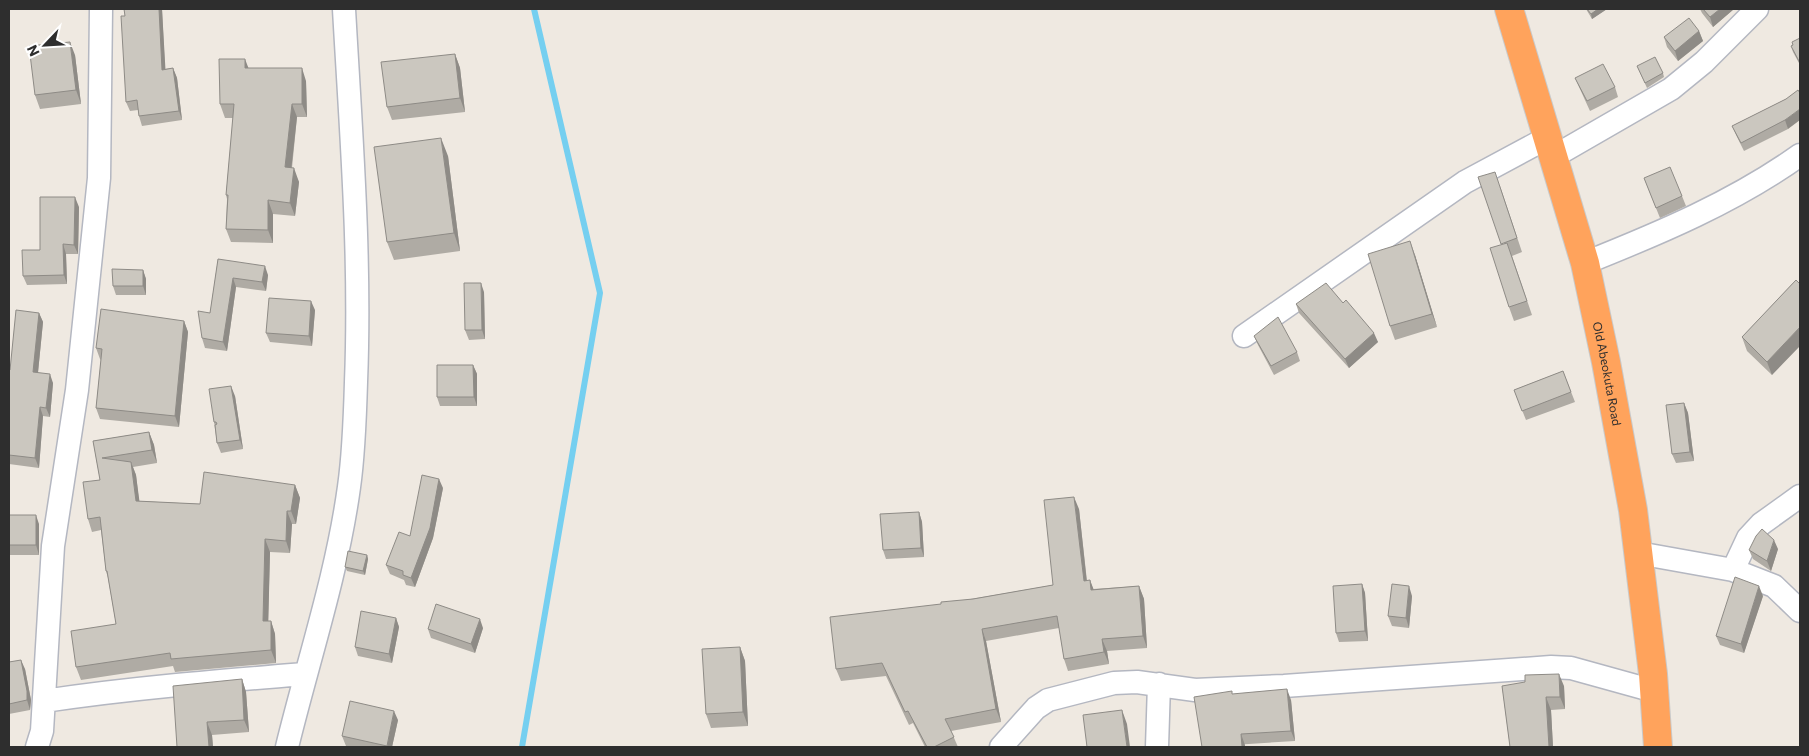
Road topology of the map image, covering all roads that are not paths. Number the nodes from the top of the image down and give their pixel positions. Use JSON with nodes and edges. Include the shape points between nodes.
{"nodes":[{"id":1,"x":100,"y":9,"type":"edge"},
{"id":2,"x":344,"y":9,"type":"edge"},
{"id":3,"x":1509,"y":9,"type":"edge"},
{"id":4,"x":1757,"y":9,"type":"edge"},
{"id":5,"x":1550,"y":147,"type":"junction"},
{"id":6,"x":1800,"y":155,"type":"edge"},
{"id":7,"x":1585,"y":263,"type":"junction"},
{"id":8,"x":1244,"y":336,"type":"dead end"},
{"id":9,"x":1800,"y":496,"type":"edge"},
{"id":10,"x":1638,"y":553,"type":"junction"},
{"id":11,"x":1733,"y":570,"type":"junction"},
{"id":12,"x":1799,"y":608,"type":"edge"},
{"id":13,"x":305,"y":674,"type":"junction"},
{"id":14,"x":1159,"y":684,"type":"junction"},
{"id":15,"x":1654,"y":691,"type":"junction"},
{"id":16,"x":44,"y":701,"type":"junction"},
{"id":17,"x":37,"y":747,"type":"edge"},
{"id":18,"x":287,"y":747,"type":"edge"},
{"id":19,"x":1002,"y":747,"type":"edge"},
{"id":20,"x":1157,"y":747,"type":"edge"},
{"id":21,"x":1658,"y":747,"type":"edge"}],
"edges":[{"from":1,"to":16,"type":"street","via":[[99,178],[77,390],[53,546]]},
{"from":2,"to":13,"type":"street","via":[[357,256],[354,429],[341,541]]},
{"from":3,"to":5,"type":"highway","name":"Old Abeokuta Road"},
{"from":4,"to":5,"type":"street","via":[[1672,89]]},
{"from":5,"to":7,"type":"highway","name":"Old Abeokuta Road"},
{"from":5,"to":8,"type":"street","via":[[1465,182]]},
{"from":6,"to":7,"type":"street","via":[[1728,200]]},
{"from":7,"to":10,"type":"highway","name":"Old Abeokuta Road"},
{"from":9,"to":11,"type":"street","via":[[1761,524],[1748,538]]},
{"from":10,"to":11,"type":"street"},
{"from":10,"to":15,"type":"highway","name":"Old Abeokuta Road"},
{"from":11,"to":12,"type":"street","via":[[1774,586]]},
{"from":13,"to":16,"type":"street"},
{"from":13,"to":18,"type":"street"},
{"from":14,"to":15,"type":"street","via":[[1195,690],[1284,686],[1551,666],[1571,668]]},
{"from":14,"to":19,"type":"street","via":[[1114,683],[1048,700],[1036,708]]},
{"from":14,"to":20,"type":"street"},
{"from":15,"to":21,"type":"highway","name":"Old Abeokuta Road"},
{"from":16,"to":17,"type":"street","via":[[42,731]]}]}
